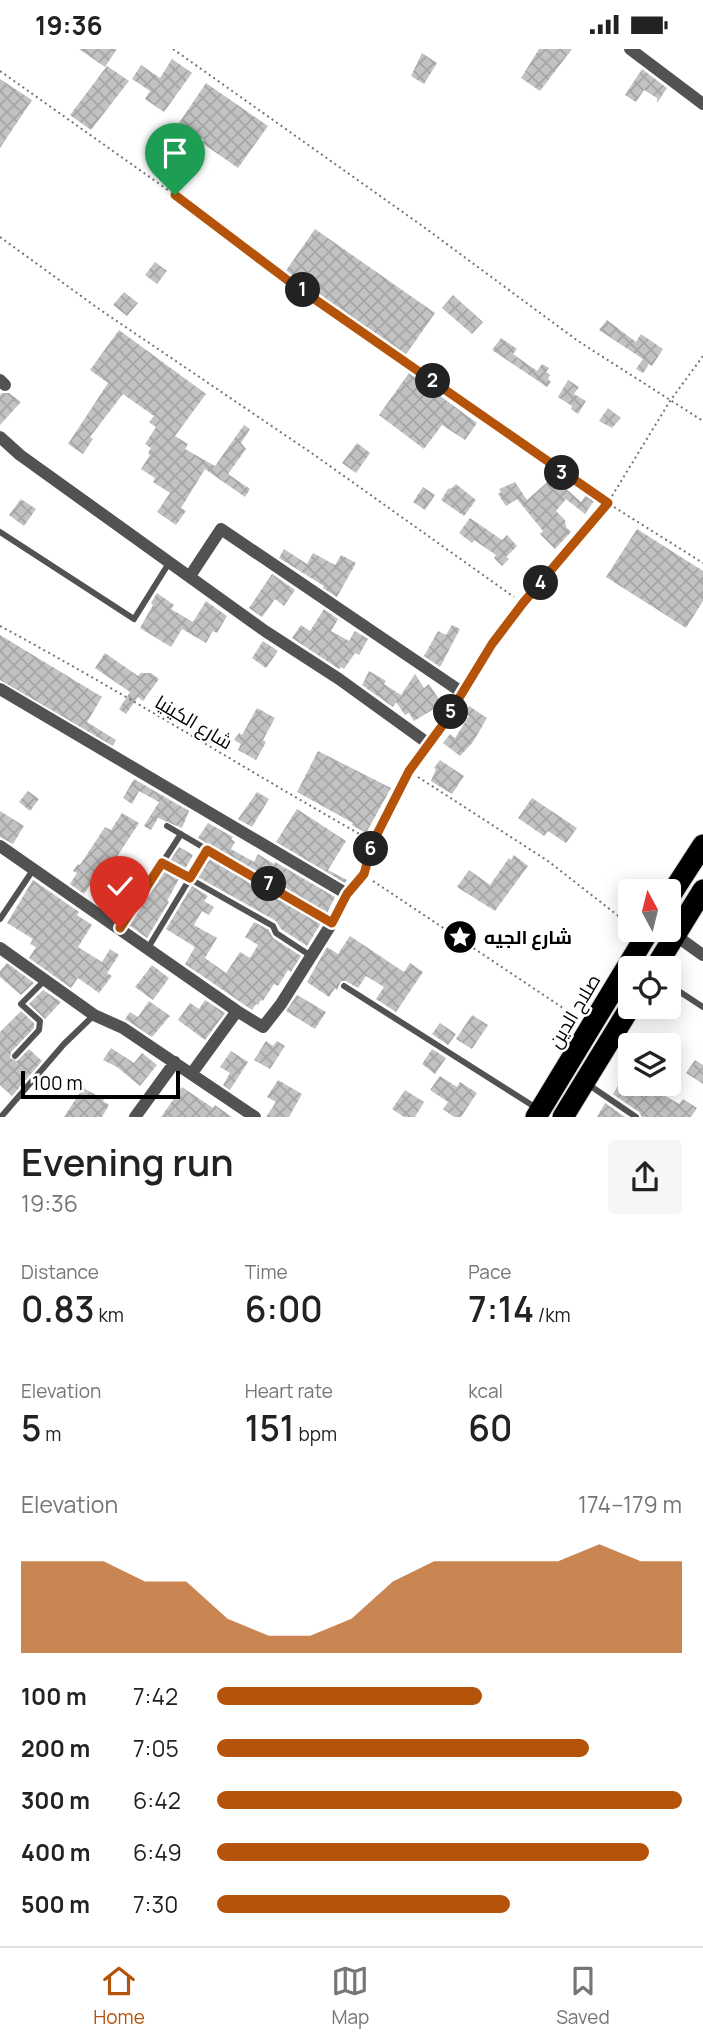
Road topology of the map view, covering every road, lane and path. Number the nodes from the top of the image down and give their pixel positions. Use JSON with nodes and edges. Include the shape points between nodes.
{"nodes":[{"id":1,"x":173,"y":49,"type":"edge"},
{"id":2,"x":630,"y":49,"type":"edge"},
{"id":3,"x":0,"y":71,"type":"edge"},
{"id":4,"x":703,"y":104,"type":"edge"},
{"id":5,"x":0,"y":237,"type":"edge"},
{"id":6,"x":703,"y":356,"type":"edge"},
{"id":7,"x":670,"y":401,"type":"junction"},
{"id":8,"x":703,"y":421,"type":"edge"},
{"id":9,"x":0,"y":437,"type":"edge"},
{"id":10,"x":608,"y":503,"type":"junction"},
{"id":11,"x":0,"y":532,"type":"edge"},
{"id":12,"x":171,"y":561,"type":"junction"},
{"id":13,"x":703,"y":563,"type":"edge"},
{"id":14,"x":190,"y":576,"type":"junction"},
{"id":15,"x":538,"y":587,"type":"dead end"},
{"id":16,"x":523,"y":603,"type":"joint"},
{"id":17,"x":0,"y":626,"type":"edge"},
{"id":18,"x":0,"y":689,"type":"edge"},
{"id":19,"x":463,"y":693,"type":"junction"},
{"id":20,"x":429,"y":744,"type":"junction"},
{"id":21,"x":409,"y":771,"type":"junction"},
{"id":22,"x":167,"y":826,"type":"dead end"},
{"id":23,"x":181,"y":834,"type":"junction"},
{"id":24,"x":373,"y":842,"type":"junction"},
{"id":25,"x":703,"y":845,"type":"edge"},
{"id":26,"x":0,"y":846,"type":"edge"},
{"id":27,"x":207,"y":850,"type":"junction"},
{"id":28,"x":162,"y":863,"type":"junction"},
{"id":29,"x":33,"y":870,"type":"junction"},
{"id":30,"x":364,"y":874,"type":"junction"},
{"id":31,"x":682,"y":877,"type":"joint"},
{"id":32,"x":190,"y":878,"type":"junction"},
{"id":33,"x":702,"y":892,"type":"edge"},
{"id":34,"x":347,"y":894,"type":"junction"},
{"id":35,"x":618,"y":916,"type":"edge"},
{"id":36,"x":0,"y":919,"type":"edge"},
{"id":37,"x":332,"y":923,"type":"junction"},
{"id":38,"x":681,"y":925,"type":"edge"},
{"id":39,"x":120,"y":928,"type":"junction"},
{"id":40,"x":681,"y":939,"type":"edge"},
{"id":41,"x":642,"y":942,"type":"edge"},
{"id":42,"x":0,"y":948,"type":"edge"},
{"id":43,"x":148,"y":948,"type":"junction"},
{"id":44,"x":703,"y":955,"type":"edge"},
{"id":45,"x":311,"y":956,"type":"junction"},
{"id":46,"x":44,"y":981,"type":"junction"},
{"id":47,"x":344,"y":986,"type":"dead end"},
{"id":48,"x":681,"y":993,"type":"edge"},
{"id":49,"x":703,"y":1007,"type":"edge"},
{"id":50,"x":237,"y":1011,"type":"junction"},
{"id":51,"x":94,"y":1015,"type":"junction"},
{"id":52,"x":623,"y":1019,"type":"edge"},
{"id":53,"x":590,"y":1026,"type":"junction"},
{"id":54,"x":15,"y":1056,"type":"dead end"},
{"id":55,"x":175,"y":1062,"type":"junction"},
{"id":56,"x":192,"y":1073,"type":"junction"},
{"id":57,"x":584,"y":1082,"type":"junction"},
{"id":58,"x":538,"y":1113,"type":"edge"},
{"id":59,"x":1,"y":1117,"type":"edge"},
{"id":60,"x":135,"y":1117,"type":"edge"},
{"id":61,"x":255,"y":1117,"type":"edge"},
{"id":62,"x":563,"y":1117,"type":"edge"},
{"id":63,"x":636,"y":1117,"type":"edge"}],
"edges":[{"from":1,"to":7,"type":"path","via":[[578,341]]},
{"from":2,"to":4,"type":"street"},
{"from":3,"to":10,"type":"path","via":[[290,282]]},
{"from":5,"to":16,"type":"path"},
{"from":6,"to":7,"type":"path"},
{"from":7,"to":8,"type":"path"},
{"from":7,"to":10,"type":"path"},
{"from":9,"to":12,"type":"street","via":[[20,456]]},
{"from":10,"to":13,"type":"path"},
{"from":10,"to":15,"type":"lane"},
{"from":11,"to":12,"type":"lane","via":[[134,619]]},
{"from":12,"to":14,"type":"street"},
{"from":14,"to":19,"type":"street","via":[[221,529]]},
{"from":14,"to":20,"type":"street"},
{"from":16,"to":19,"type":"street"},
{"from":17,"to":24,"type":"path","name":"شارع الكينيا"},
{"from":18,"to":34,"type":"street"},
{"from":19,"to":20,"type":"street"},
{"from":20,"to":21,"type":"street"},
{"from":21,"to":24,"type":"street"},
{"from":21,"to":35,"type":"path","via":[[548,861]]},
{"from":22,"to":23,"type":"lane"},
{"from":23,"to":27,"type":"lane"},
{"from":23,"to":28,"type":"lane"},
{"from":24,"to":30,"type":"street"},
{"from":25,"to":31,"type":"highway"},
{"from":26,"to":29,"type":"street"},
{"from":27,"to":32,"type":"lane"},
{"from":27,"to":37,"type":"lane"},
{"from":28,"to":32,"type":"lane"},
{"from":28,"to":39,"type":"lane"},
{"from":29,"to":36,"type":"lane"},
{"from":29,"to":39,"type":"street"},
{"from":30,"to":34,"type":"street"},
{"from":30,"to":53,"type":"path"},
{"from":31,"to":33,"type":"highway","via":[[685,888]]},
{"from":32,"to":43,"type":"lane"},
{"from":32,"to":45,"type":"lane","via":[[273,926],[276,933]]},
{"from":33,"to":38,"type":"highway"},
{"from":34,"to":37,"type":"street"},
{"from":37,"to":45,"type":"street"},
{"from":39,"to":43,"type":"street"},
{"from":40,"to":44,"type":"street"},
{"from":41,"to":53,"type":"highway","name":"صلاح الدين"},
{"from":42,"to":46,"type":"street"},
{"from":43,"to":50,"type":"street"},
{"from":45,"to":50,"type":"street","via":[[263,1027]]},
{"from":46,"to":51,"type":"street"},
{"from":46,"to":54,"type":"lane","via":[[21,1004],[40,1021],[38,1030]]},
{"from":47,"to":58,"type":"lane"},
{"from":48,"to":49,"type":"lane"},
{"from":50,"to":56,"type":"street"},
{"from":51,"to":55,"type":"street"},
{"from":51,"to":59,"type":"lane"},
{"from":52,"to":57,"type":"highway"},
{"from":53,"to":58,"type":"highway","name":"صلاح الدين"},
{"from":55,"to":56,"type":"street"},
{"from":55,"to":60,"type":"street"},
{"from":56,"to":61,"type":"street"},
{"from":57,"to":62,"type":"highway"},
{"from":57,"to":63,"type":"lane"}]}
